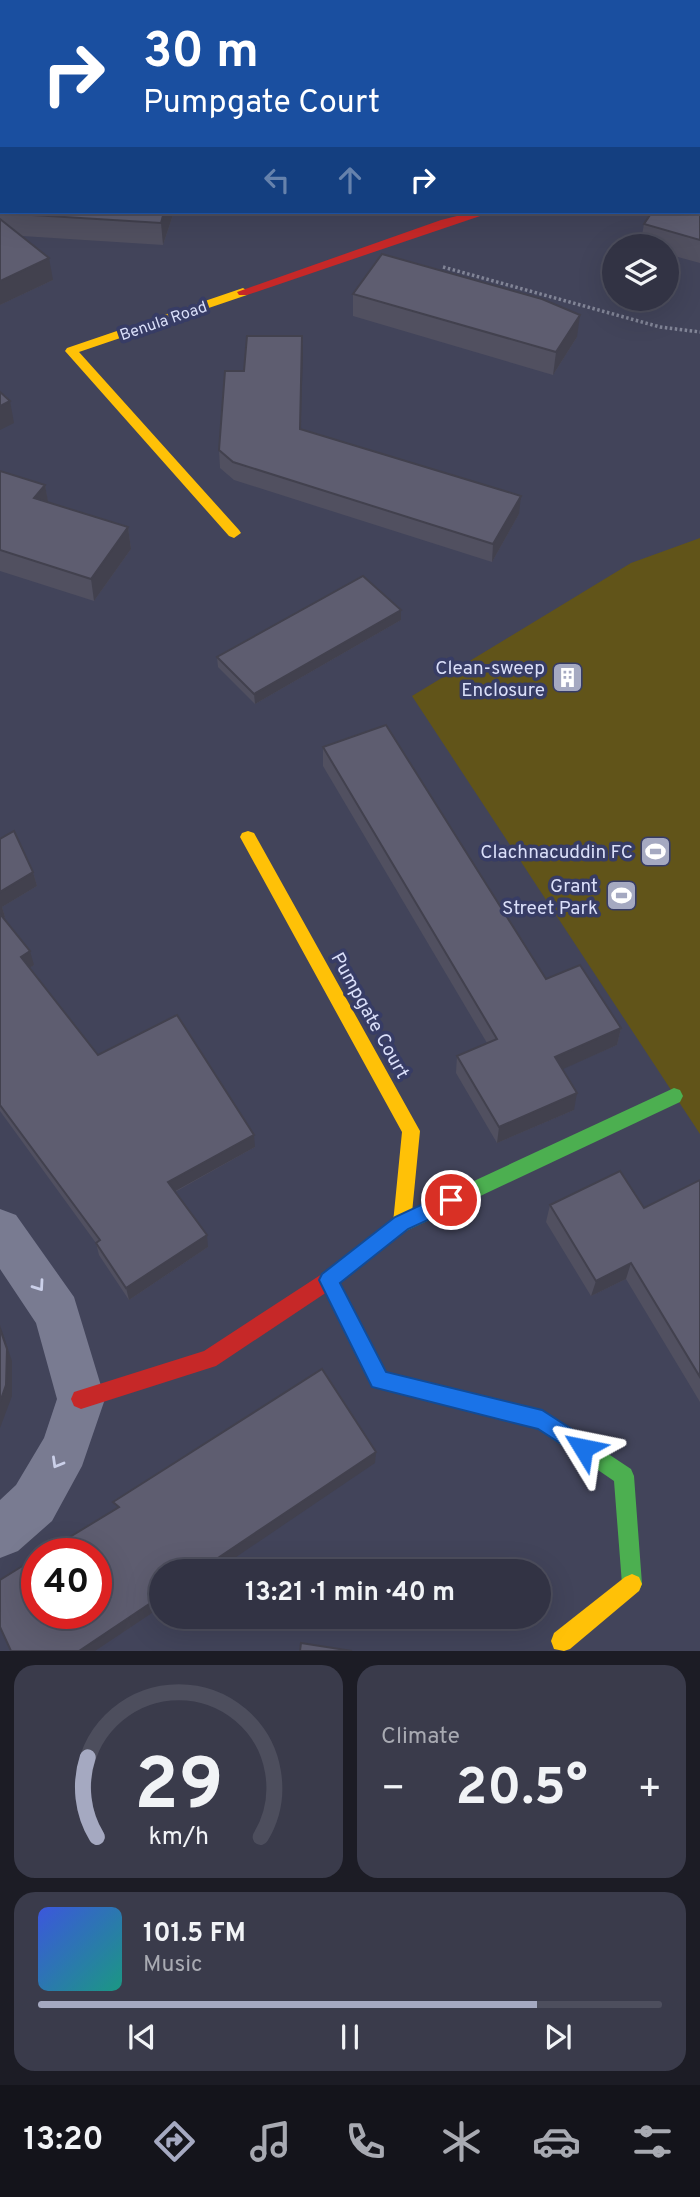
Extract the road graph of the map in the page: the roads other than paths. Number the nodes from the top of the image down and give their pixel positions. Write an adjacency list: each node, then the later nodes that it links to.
1 (478, 214): 2 (street, Benula Road)
2 (234, 533)
3 (248, 838): 5 (street, Pumpgate Court)
4 (674, 1096): 5 (street)
5 (402, 1223): 7 (street)
6 (0, 1230): 8 (street, one-way to 8)
7 (329, 1280): 8 (street); 10 (street)
8 (82, 1399): 9 (street, one-way to 9)
9 (0, 1532)
10 (562, 1641)

